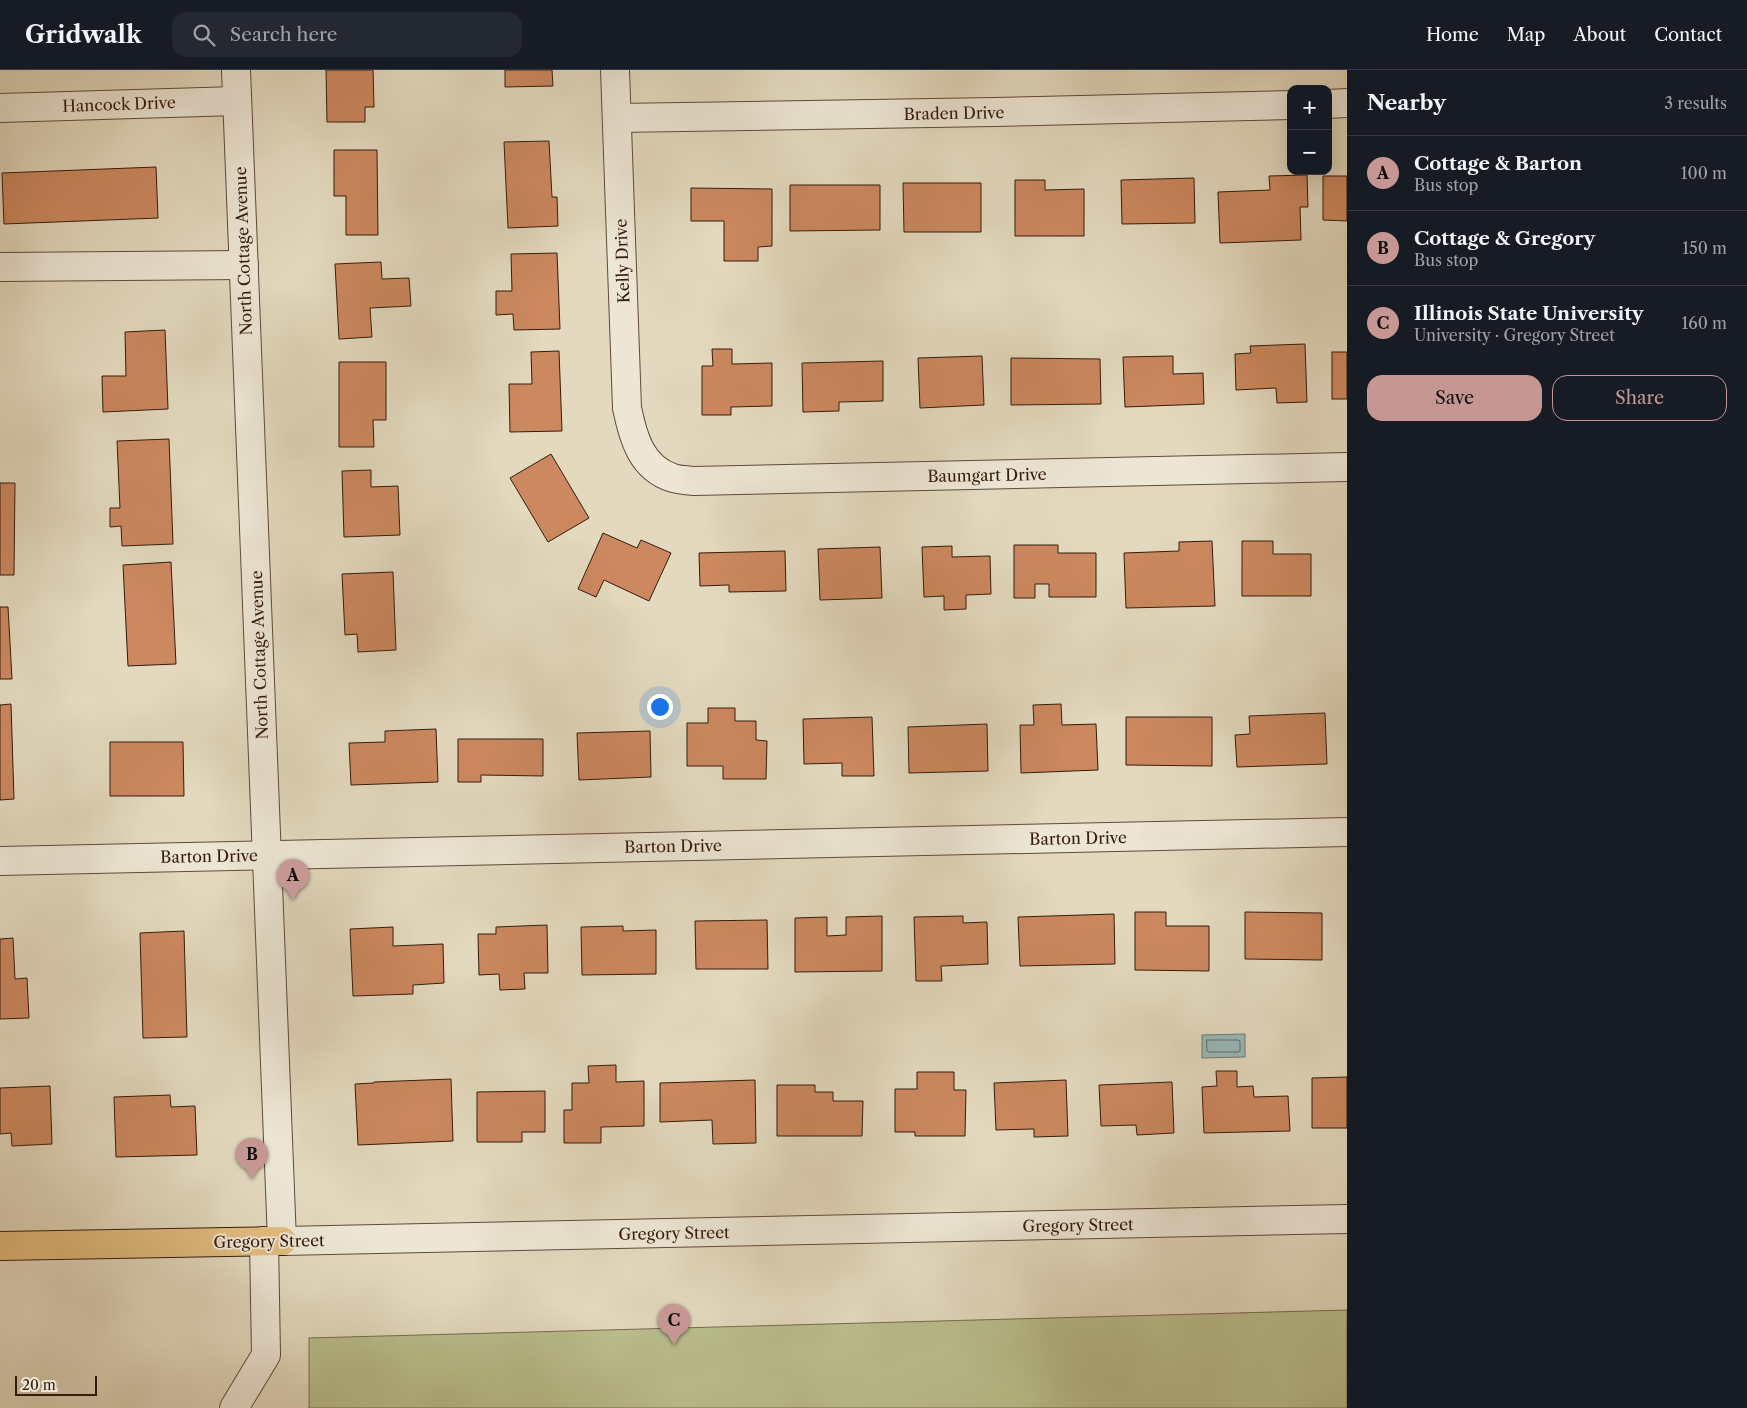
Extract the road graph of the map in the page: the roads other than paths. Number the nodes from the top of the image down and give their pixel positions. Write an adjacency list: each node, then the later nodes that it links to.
1 (236, 70): 3 (street, North Cottage Avenue)
2 (615, 70): 8 (street, Kelly Drive)
3 (237, 101): 7 (street, Hancock Drive); 9 (street, North Cottage Avenue)
4 (1347, 103): 5 (street)
5 (1332, 104)
6 (1287, 105): 8 (street, Braden Drive)
7 (0, 108)
8 (617, 118): 11 (street, Kelly Drive)
9 (244, 265): 10 (street); 14 (street, North Cottage Avenue)
10 (0, 267)
11 (639, 450): 12 (street, Baumgart Drive)
12 (1347, 467)
13 (1347, 832): 14 (street, Barton Drive)
14 (267, 854): 15 (street, Barton Drive); 17 (street, North Cottage Avenue)
15 (0, 861)
16 (1347, 1219): 17 (street, Gregory Street)
17 (273, 1241): 18 (main road, Gregory Street); 19 (street, North Cottage Avenue)
18 (0, 1246)
19 (234, 1408)

